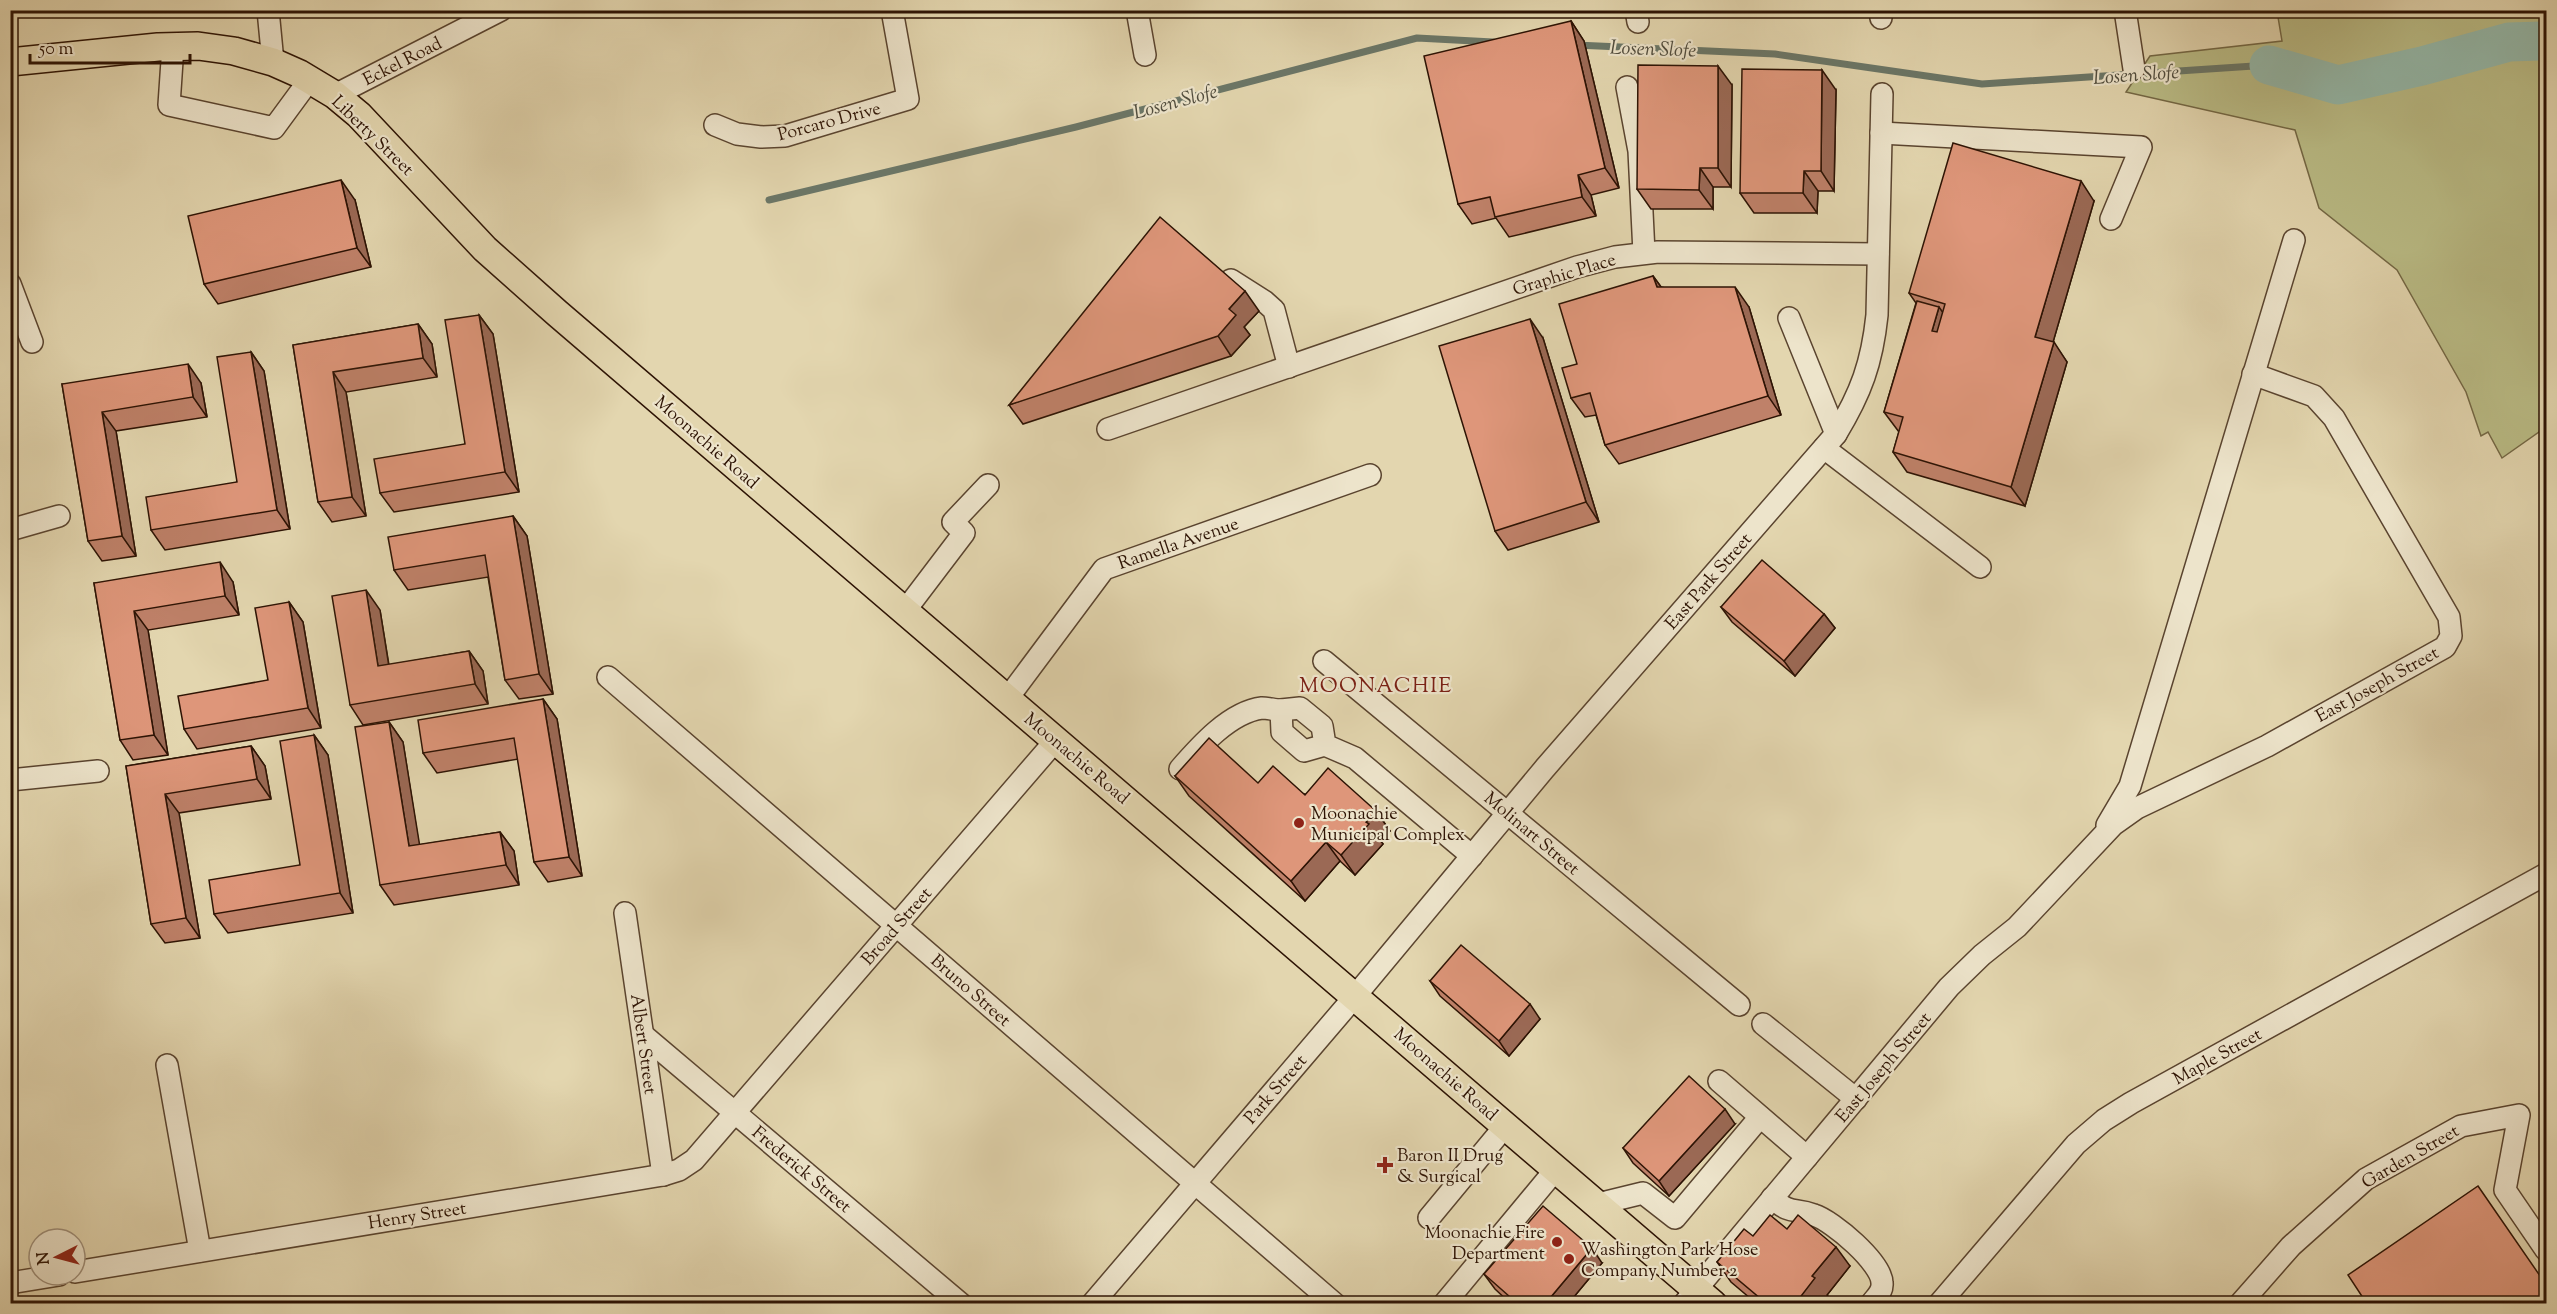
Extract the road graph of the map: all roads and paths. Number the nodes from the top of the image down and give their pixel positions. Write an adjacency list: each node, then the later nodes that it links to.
1 (268, 10): 9 (street)
2 (501, 10): 14 (street, Eckel Road)
3 (892, 10): 15 (street, Porcaro Drive)
4 (1137, 10): 7 (street)
5 (2125, 10): 10 (street)
6 (173, 46): 8 (main road, Liberty Street); 9 (main road, Liberty Street); 11 (street)
7 (1145, 55)
8 (10, 62)
9 (273, 62): 11 (main road, Liberty Street)
10 (2134, 69)
11 (310, 80): 14 (main road, Liberty Street)
12 (1626, 87): 20 (street)
13 (1882, 94): 16 (street, East Park Street)
14 (335, 95): 17 (main road, Liberty Street)
15 (715, 125)
16 (1881, 133): 18 (street); 21 (street, East Park Street)
17 (445, 207): 35 (main road, Moonachie Road)
18 (2111, 219)
19 (2294, 240): 27 (street, East Joseph Street)
20 (1644, 254): 21 (street, Graphic Place); 26 (street, Graphic Place)
21 (1878, 254): 29 (street, East Park Street)
22 (1231, 280): 26 (street)
23 (10, 284): 25 (street)
24 (1789, 318): 29 (street)
25 (32, 342)
26 (1289, 368): 28 (street, Graphic Place)
27 (2253, 374): 46 (street, East Joseph Street); 46 (street, East Joseph Street)
28 (1108, 429)
29 (1830, 441): 34 (street); 45 (street, East Park Street)
30 (1370, 475): 38 (street, Ramella Avenue)
31 (988, 485): 35 (street)
32 (58, 516): 33 (street)
33 (10, 530)
34 (1980, 567)
35 (904, 612): 38 (main road, Moonachie Road)
36 (1324, 661): 45 (street, Molinart Street)
37 (608, 677): 50 (street, Bruno Street)
38 (1007, 699): 40 (main road, Moonachie Road)
39 (1281, 710): 41 (street); 41 (street); 42 (street)
40 (1056, 740): 50 (street, Broad Street); 51 (main road, Moonachie Road)
41 (1325, 745): 47 (street)
42 (1180, 769)
43 (98, 771): 44 (street)
44 (10, 780)
45 (1508, 813): 47 (street, East Park Street); 52 (street, Molinart Street)
46 (2095, 843): 57 (street, East Joseph Street)
47 (1472, 856): 51 (street, East Park Street)
48 (2547, 874): 79 (street, Maple Street)
49 (626, 913): 54 (street, Albert Street)
50 (896, 926): 58 (street, Broad Street); 64 (street, Bruno Street)
51 (1356, 995): 60 (main road, Moonachie Road); 64 (street, Park Street)
52 (1739, 1005)
53 (1763, 1024): 57 (street)
54 (643, 1035): 58 (street, Frederick Street); 63 (street, Albert Street)
55 (167, 1065): 69 (street)
56 (1719, 1081): 59 (street)
57 (1856, 1099): 61 (street, East Joseph Street)
58 (735, 1113): 63 (street, Henry Street); 74 (street, Frederick Street)
59 (1760, 1117): 61 (street); 66 (street)
60 (1506, 1125): 62 (main road, Moonachie Road); 67 (street)
61 (1807, 1157): 65 (street, East Joseph Street)
62 (1557, 1168): 66 (main road, Moonachie Road); 77 (street)
63 (663, 1175): 69 (street, Henry Street)
64 (1195, 1183): 75 (street, Park Street); 76 (street, Bruno Street)
65 (1772, 1198): 73 (street, East Joseph Street); 78 (street)
66 (1598, 1204): 73 (main road, Moonachie Road)
67 (1429, 1218)
68 (2547, 1250): 80 (street, Garden Street)
69 (200, 1251): 70 (street, Henry Street)
70 (87, 1270)
71 (27, 1280): 72 (street)
72 (10, 1283)
73 (1697, 1298)
74 (961, 1304)
75 (1092, 1304)
76 (1335, 1304)
77 (1444, 1304)
78 (1871, 1304)
79 (1939, 1304)
80 (2240, 1304)

